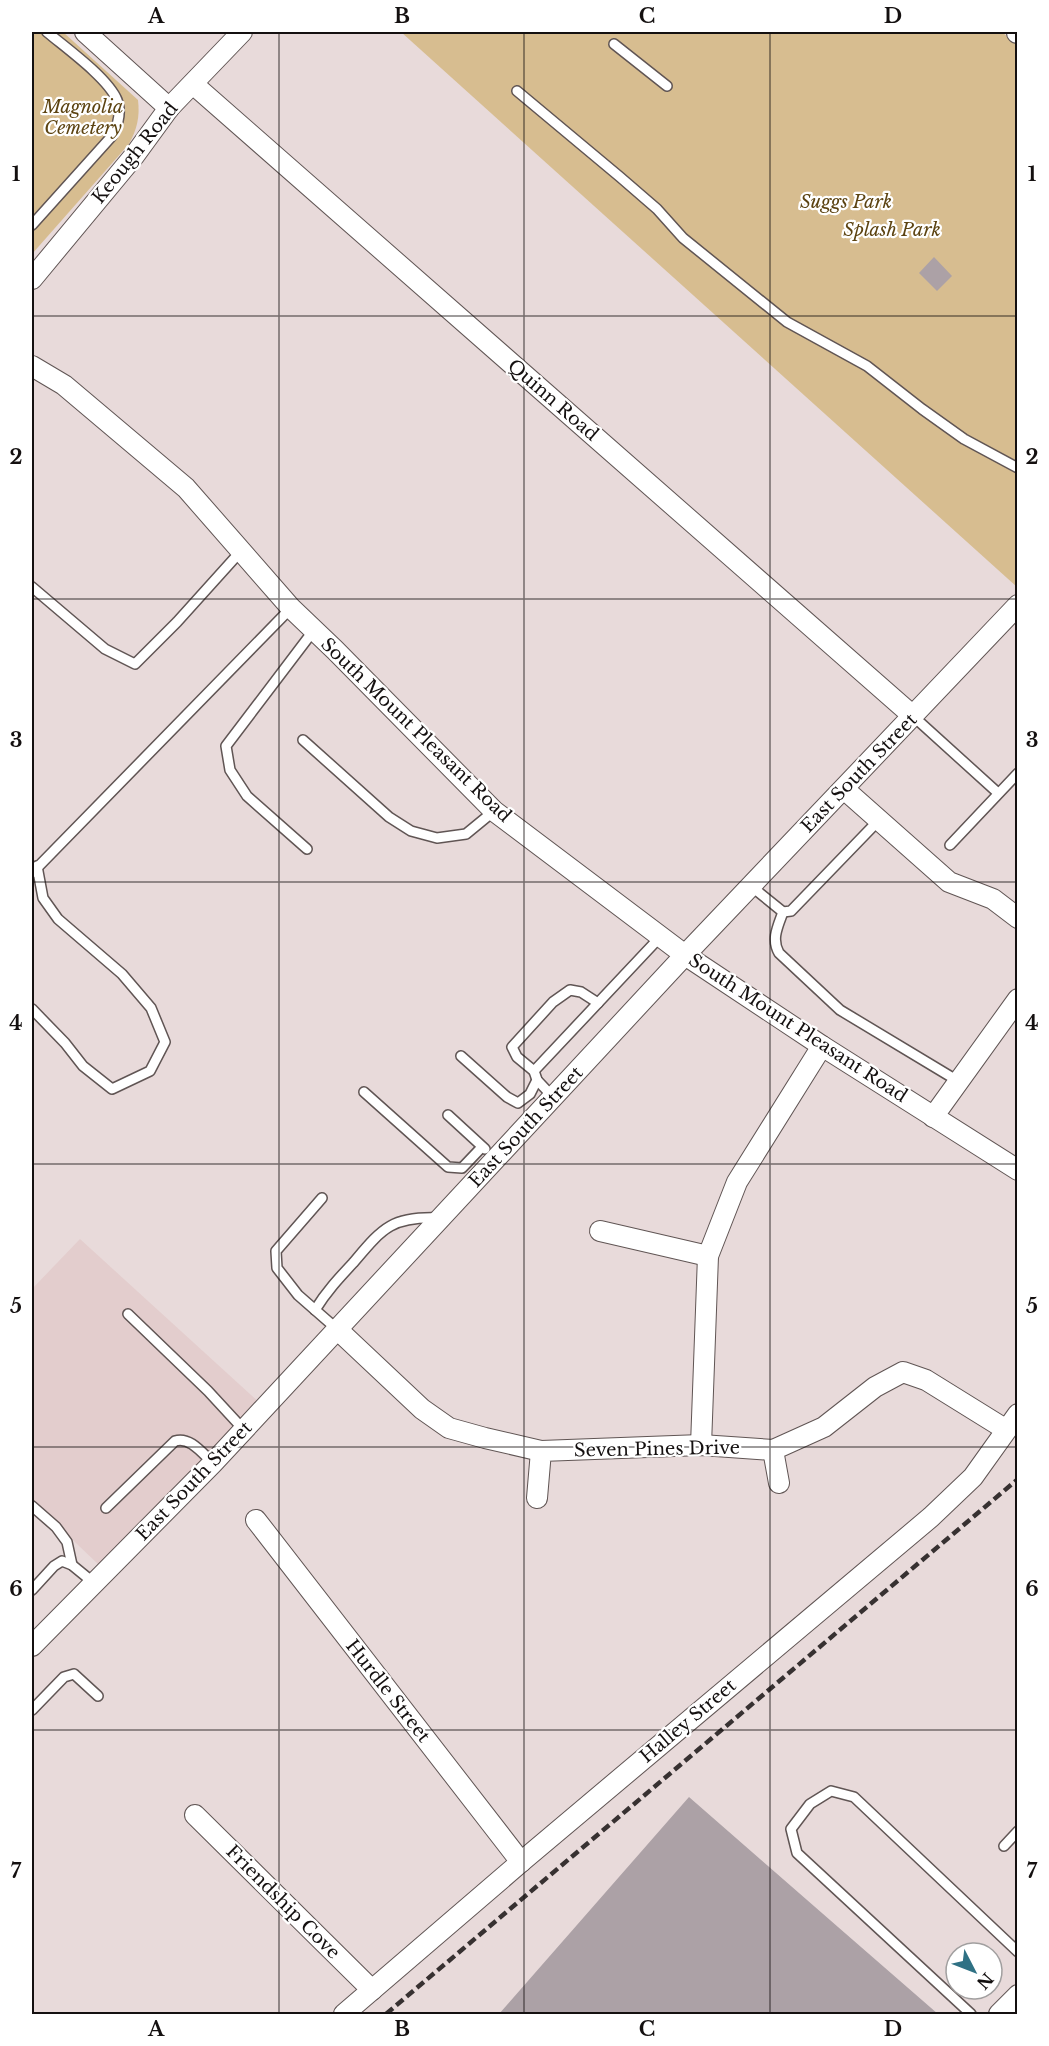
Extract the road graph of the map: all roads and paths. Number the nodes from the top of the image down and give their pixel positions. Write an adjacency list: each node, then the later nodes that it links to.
1 (47, 32): 9 (lane)
2 (85, 32): 8 (street)
3 (242, 32): 5 (street, Keough Road)
4 (614, 44): 6 (lane)
5 (193, 84): 8 (street, Keough Road); 18 (street, Quinn Road)
6 (667, 86)
7 (518, 90): 12 (lane)
8 (169, 108): 10 (street, Keough Road)
9 (32, 225)
10 (32, 277)
11 (32, 366): 13 (street, South Mount Pleasant Road)
12 (1017, 468)
13 (241, 552): 14 (lane); 16 (street, South Mount Pleasant Road)
14 (32, 587)
15 (1017, 605): 18 (street, East South Street)
16 (291, 608): 17 (street, South Mount Pleasant Road); 27 (lane)
17 (314, 630): 23 (street, South Mount Pleasant Road); 26 (lane)
18 (913, 716): 21 (street, East South Street); 22 (lane)
19 (303, 740): 23 (lane)
20 (1017, 773): 22 (lane)
21 (844, 789): 24 (street); 28 (street, East South Street)
22 (998, 793): 25 (lane)
23 (494, 811): 31 (street, South Mount Pleasant Road)
24 (879, 820): 29 (lane); 30 (street)
25 (950, 845)
26 (307, 849)
27 (34, 870): 35 (lane)
28 (751, 886): 29 (lane); 32 (street, East South Street)
29 (783, 912): 39 (lane)
30 (1017, 918)
31 (660, 936): 32 (street, South Mount Pleasant Road); 34 (lane)
32 (685, 955): 36 (street, South Mount Pleasant Road); 41 (street, East South Street)
33 (1017, 999): 39 (street)
34 (598, 1003): 38 (lane); 38 (lane)
35 (32, 1009)
36 (822, 1046): 43 (street, South Mount Pleasant Road); 49 (street)
37 (461, 1056): 38 (lane)
38 (535, 1076): 41 (lane)
39 (958, 1081): 43 (street)
40 (364, 1092): 44 (lane)
41 (553, 1097): 44 (street, East South Street)
42 (448, 1114): 44 (lane)
43 (933, 1117): 45 (street, South Mount Pleasant Road)
44 (489, 1153): 47 (street, East South Street)
45 (1017, 1170)
46 (322, 1198): 50 (lane)
47 (441, 1218): 50 (lane); 52 (street, East South Street)
48 (600, 1231): 49 (street)
49 (708, 1256): 55 (street)
50 (315, 1310): 52 (lane)
51 (128, 1314): 54 (lane)
52 (338, 1330): 54 (street, East South Street); 57 (street, Seven Pines Drive)
53 (1011, 1422): 56 (street, Seven Pines Drive); 73 (street, Halley Street)
54 (244, 1430): 58 (street, East South Street)
55 (701, 1445): 56 (street, Seven Pines Drive); 57 (street, Seven Pines Drive)
56 (773, 1449): 59 (street)
57 (541, 1450): 60 (street)
58 (213, 1463): 62 (lane); 65 (street, East South Street)
59 (779, 1483)
60 (537, 1498)
61 (32, 1506): 64 (lane)
62 (106, 1508)
63 (256, 1520): 73 (street, Hurdle Street)
64 (72, 1565): 65 (lane); 66 (lane)
65 (94, 1583): 67 (street, East South Street)
66 (32, 1590)
67 (32, 1646)
68 (98, 1696): 69 (lane)
69 (32, 1710)
70 (195, 1815): 75 (street, Friendship Cove)
71 (1017, 1831): 72 (lane)
72 (1004, 1846)
73 (521, 1862): 75 (street, Halley Street)
74 (1017, 1952): 78 (lane)
75 (372, 1990): 77 (street, Halley Street)
76 (1017, 1995): 79 (street)
77 (344, 2014)
78 (971, 2014)
79 (999, 2014)

